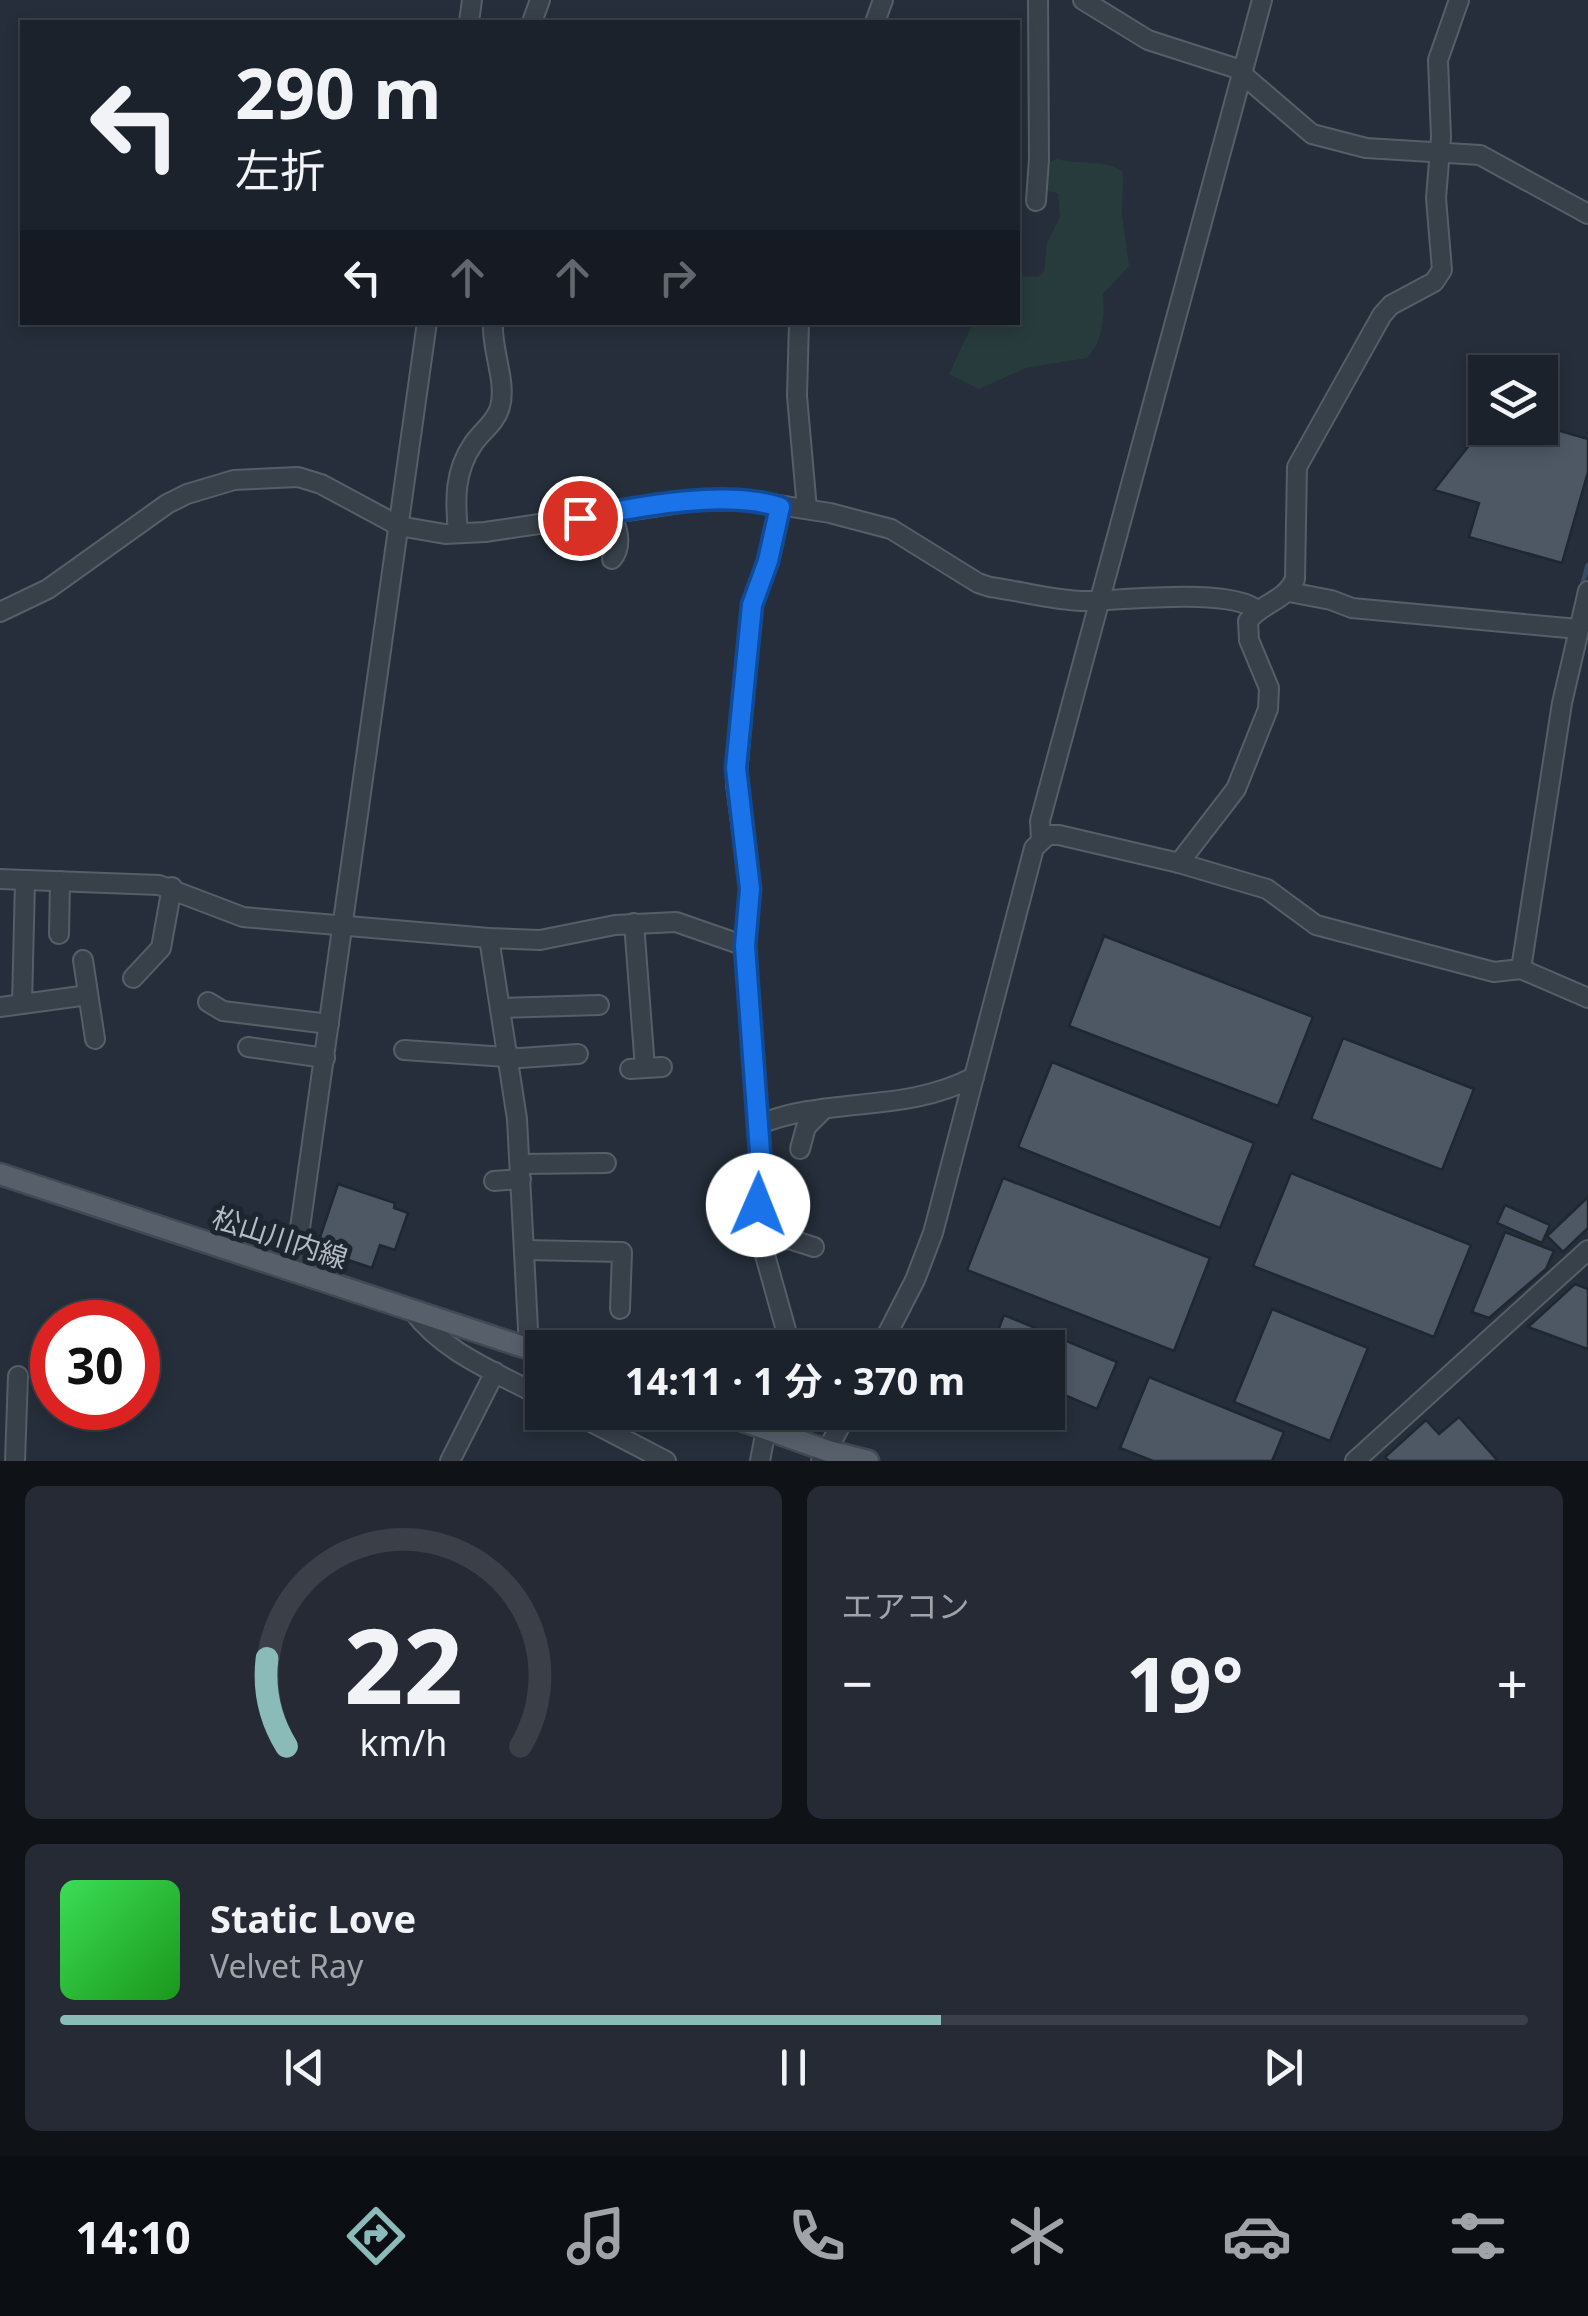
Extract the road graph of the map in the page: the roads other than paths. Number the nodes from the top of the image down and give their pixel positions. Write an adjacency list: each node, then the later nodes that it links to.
1 (1038, 0): 7 (street)
2 (1083, 0): 5 (street)
3 (1262, 0): 5 (street)
4 (1458, 0): 6 (street)
5 (1242, 74): 6 (street); 20 (street)
6 (1440, 150): 8 (street); 19 (street)
7 (1036, 201)
8 (1588, 214)
9 (428, 325): 15 (street)
10 (493, 325): 16 (street)
11 (798, 325): 13 (street)
12 (780, 507): 13 (street); 14 (street); 34 (street)
13 (808, 509): 20 (street)
14 (609, 513): 16 (street); 17 (street)
15 (399, 526): 16 (street); 22 (street); 31 (street)
16 (458, 533)
17 (612, 560)
18 (1588, 591): 23 (street)
19 (1289, 592): 21 (street); 23 (street)
20 (1101, 600): 21 (street); 24 (street)
21 (1258, 610): 25 (street)
22 (0, 612)
23 (1580, 643): 36 (street)
24 (1041, 839): 25 (street); 53 (street)
25 (1178, 862): 36 (street)
26 (0, 879): 27 (street)
27 (25, 881): 28 (street); 41 (street)
28 (60, 882): 29 (street); 32 (street)
29 (172, 888): 31 (street); 37 (street)
30 (634, 923): 33 (street); 34 (street); 52 (street)
31 (343, 925): 33 (street); 45 (street)
32 (59, 934)
33 (490, 938): 44 (street)
34 (745, 946): 55 (street)
35 (83, 960): 38 (street)
36 (1520, 969): 39 (street)
37 (133, 978)
38 (88, 995): 41 (street); 46 (street)
39 (1588, 998)
40 (208, 1002): 45 (street)
41 (22, 1004): 43 (street)
42 (599, 1005): 44 (street)
43 (0, 1007)
44 (500, 1008): 50 (street)
45 (329, 1024): 51 (street)
46 (95, 1040)
47 (248, 1047): 51 (street)
48 (404, 1049): 50 (street)
49 (578, 1054): 50 (street)
50 (508, 1057): 58 (street)
51 (325, 1058): 65 (street)
52 (646, 1068)
53 (974, 1077): 54 (street); 70 (street)
54 (822, 1110): 55 (street); 56 (street)
55 (760, 1126): 61 (street)
56 (800, 1149)
57 (606, 1163): 58 (street)
58 (521, 1172): 60 (street); 63 (street)
59 (0, 1174): 65 (main road, 松山川内線)
60 (494, 1180)
61 (760, 1241): 62 (street); 69 (street)
62 (814, 1246)
63 (526, 1250): 66 (street); 68 (street)
64 (1588, 1250): 86 (street)
65 (294, 1271): 67 (main road, 松山川内線)
66 (620, 1309)
67 (413, 1312): 71 (main road, 松山川内線); 72 (street)
68 (534, 1330)
69 (785, 1330)
70 (889, 1330)
71 (525, 1347)
72 (495, 1372): 74 (street); 82 (street)
73 (18, 1376): 75 (street)
74 (525, 1388)
75 (8, 1423): 81 (street)
76 (607, 1430): 83 (street)
77 (765, 1430): 84 (street)
78 (778, 1430): 80 (main road)
79 (838, 1430): 80 (street)
80 (824, 1456): 85 (main road)
81 (14, 1461)
82 (450, 1461)
83 (666, 1461)
84 (760, 1461)
85 (868, 1461)
86 (1355, 1461)

